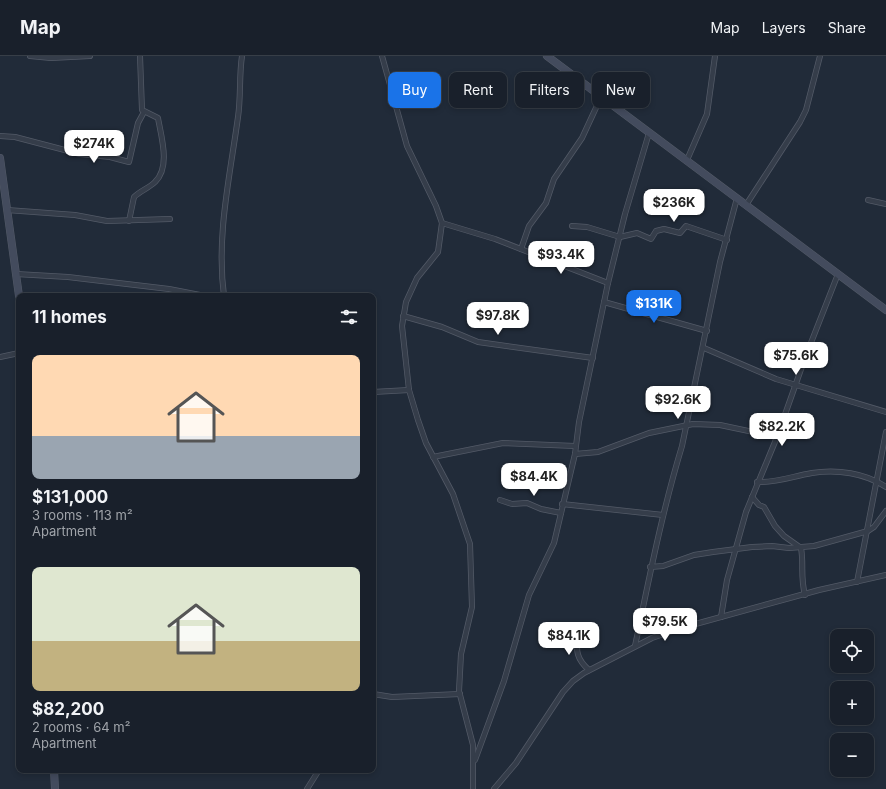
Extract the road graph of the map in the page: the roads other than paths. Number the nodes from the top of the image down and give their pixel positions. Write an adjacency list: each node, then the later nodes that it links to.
1 (30, 56): 2 (street)
2 (90, 56)
3 (140, 56): 12 (street)
4 (242, 56): 35 (street)
5 (382, 56): 25 (street)
6 (547, 56): 9 (main road)
7 (715, 56): 16 (street)
8 (820, 56): 21 (street)
9 (592, 91)
10 (595, 108): 29 (street)
11 (615, 108): 13 (main road)
12 (144, 112): 14 (street); 24 (street)
13 (649, 133): 16 (main road); 27 (street)
14 (0, 136)
15 (0, 158): 17 (main road)
16 (687, 160): 18 (main road)
17 (1, 168): 22 (main road)
18 (737, 198): 21 (main road); 28 (street)
19 (868, 200): 20 (street)
20 (886, 204)
21 (746, 205): 31 (main road)
22 (7, 210): 24 (street); 30 (main road)
23 (170, 220): 24 (street)
24 (129, 221)
25 (442, 223): 29 (street); 38 (street)
26 (572, 226): 27 (street)
27 (620, 237): 28 (street); 32 (street)
28 (727, 240): 39 (street)
29 (521, 249): 32 (street)
30 (16, 274): 33 (main road); 34 (street)
31 (838, 274): 37 (main road); 44 (street)
32 (608, 283): 36 (street)
33 (19, 293)
34 (192, 293)
35 (224, 293)
36 (604, 302): 39 (street); 43 (street)
37 (886, 310)
38 (403, 316): 43 (street); 45 (street)
39 (707, 332): 40 (street)
40 (704, 348): 44 (street); 48 (street)
41 (16, 354): 42 (street)
42 (0, 357)
43 (593, 358): 51 (street)
44 (796, 385): 47 (street); 50 (street)
45 (409, 390): 46 (street); 53 (street)
46 (376, 392)
47 (886, 412)
48 (686, 425): 50 (street); 52 (street); 62 (street)
49 (886, 432): 54 (street)
50 (777, 437): 55 (street)
51 (575, 446): 52 (street); 53 (street)
52 (575, 454): 59 (street)
53 (434, 457): 74 (street)
54 (877, 481): 55 (street); 56 (street); 63 (street)
55 (758, 482): 57 (street)
56 (886, 487)
57 (752, 497): 64 (street); 65 (street)
58 (500, 500): 61 (street)
59 (562, 504): 61 (street); 62 (street)
60 (886, 511): 63 (street)
61 (561, 513): 76 (street)
62 (663, 515): 66 (street)
63 (868, 531): 64 (street); 68 (street)
64 (801, 548): 65 (street); 69 (street)
65 (736, 550): 66 (street); 70 (street)
66 (650, 567): 72 (street)
67 (886, 575): 68 (street)
68 (857, 582): 69 (street)
69 (805, 594): 70 (street)
70 (721, 617): 72 (street)
71 (577, 630): 73 (street)
72 (635, 646): 73 (street)
73 (589, 670): 82 (street)
74 (460, 694): 75 (street); 76 (street)
75 (376, 695)
76 (474, 761): 81 (street)
77 (54, 773): 79 (main road)
78 (317, 773): 80 (street)
79 (55, 789)
80 (307, 789)
81 (473, 789)
82 (494, 789)

